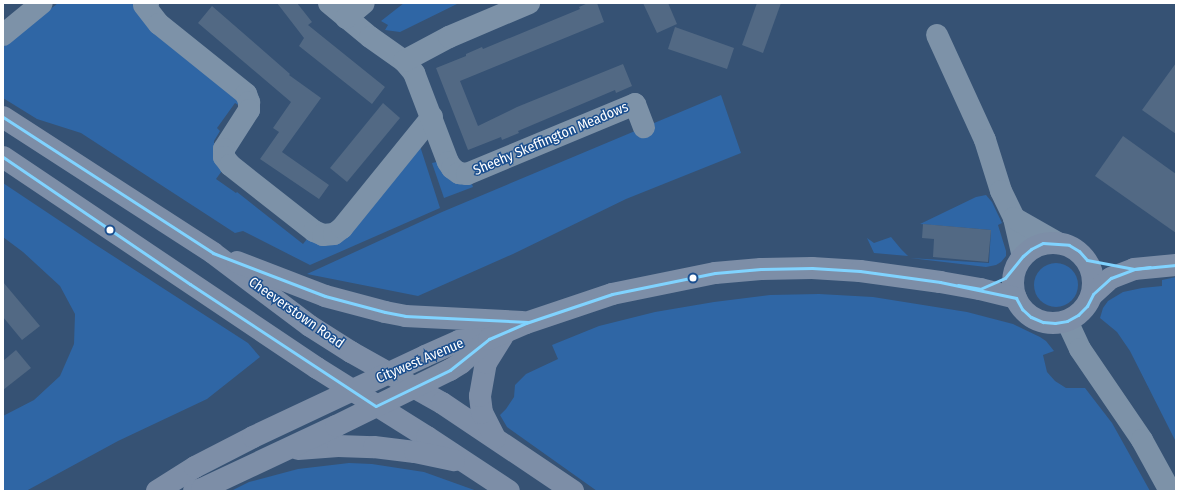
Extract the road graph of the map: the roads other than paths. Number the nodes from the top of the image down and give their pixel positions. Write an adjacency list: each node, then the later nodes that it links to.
1 (42, 3): 7 (street)
2 (329, 3): 6 (street, Sheehy Skeffington Meadows)
3 (364, 3): 6 (street)
4 (529, 3): 9 (street)
5 (145, 4): 11 (street)
6 (346, 18): 9 (street, Sheehy Skeffington Meadows)
7 (3, 35)
8 (937, 35): 14 (street)
9 (404, 61): 11 (street, Sheehy Skeffington Meadows)
10 (3, 117): 16 (main road, Cheeverstown Road)
11 (432, 117): 12 (street, Sheehy Skeffington Meadows)
12 (644, 127)
13 (3, 157): 28 (main road)
14 (1014, 218): 15 (street); 17 (street)
15 (1058, 242): 17 (main road); 18 (main road)
16 (213, 253): 25 (main road); 26 (main road, Cheeverstown Road)
17 (1020, 260): 21 (main road); 23 (main road)
18 (1087, 260): 20 (main road); 22 (main road)
19 (1176, 265): 20 (main road)
20 (1134, 269): 22 (main road)
21 (980, 289): 23 (main road, Citywest Avenue); 25 (main road, Citywest Avenue)
22 (1093, 294): 24 (main road)
23 (1016, 298): 24 (main road)
24 (1067, 321): 37 (street)
25 (507, 331): 26 (main road, Citywest Avenue); 27 (main road, Citywest Avenue); 30 (main road)
26 (389, 373): 27 (main road, Cheeverstown Road); 28 (main road, Citywest Avenue)
27 (415, 387): 29 (main road, Citywest Avenue); 30 (main road, Cheeverstown Road)
28 (352, 390): 29 (main road); 33 (main road, Citywest Avenue)
29 (376, 406): 31 (main road, Citywest Avenue); 32 (main road)
30 (496, 439): 36 (main road, Cheeverstown Road)
31 (280, 451): 32 (main road); 34 (main road, Citywest Avenue)
32 (469, 464): 35 (main road)
33 (157, 491)
34 (194, 491)
35 (509, 491)
36 (573, 491)
37 (1170, 491)

